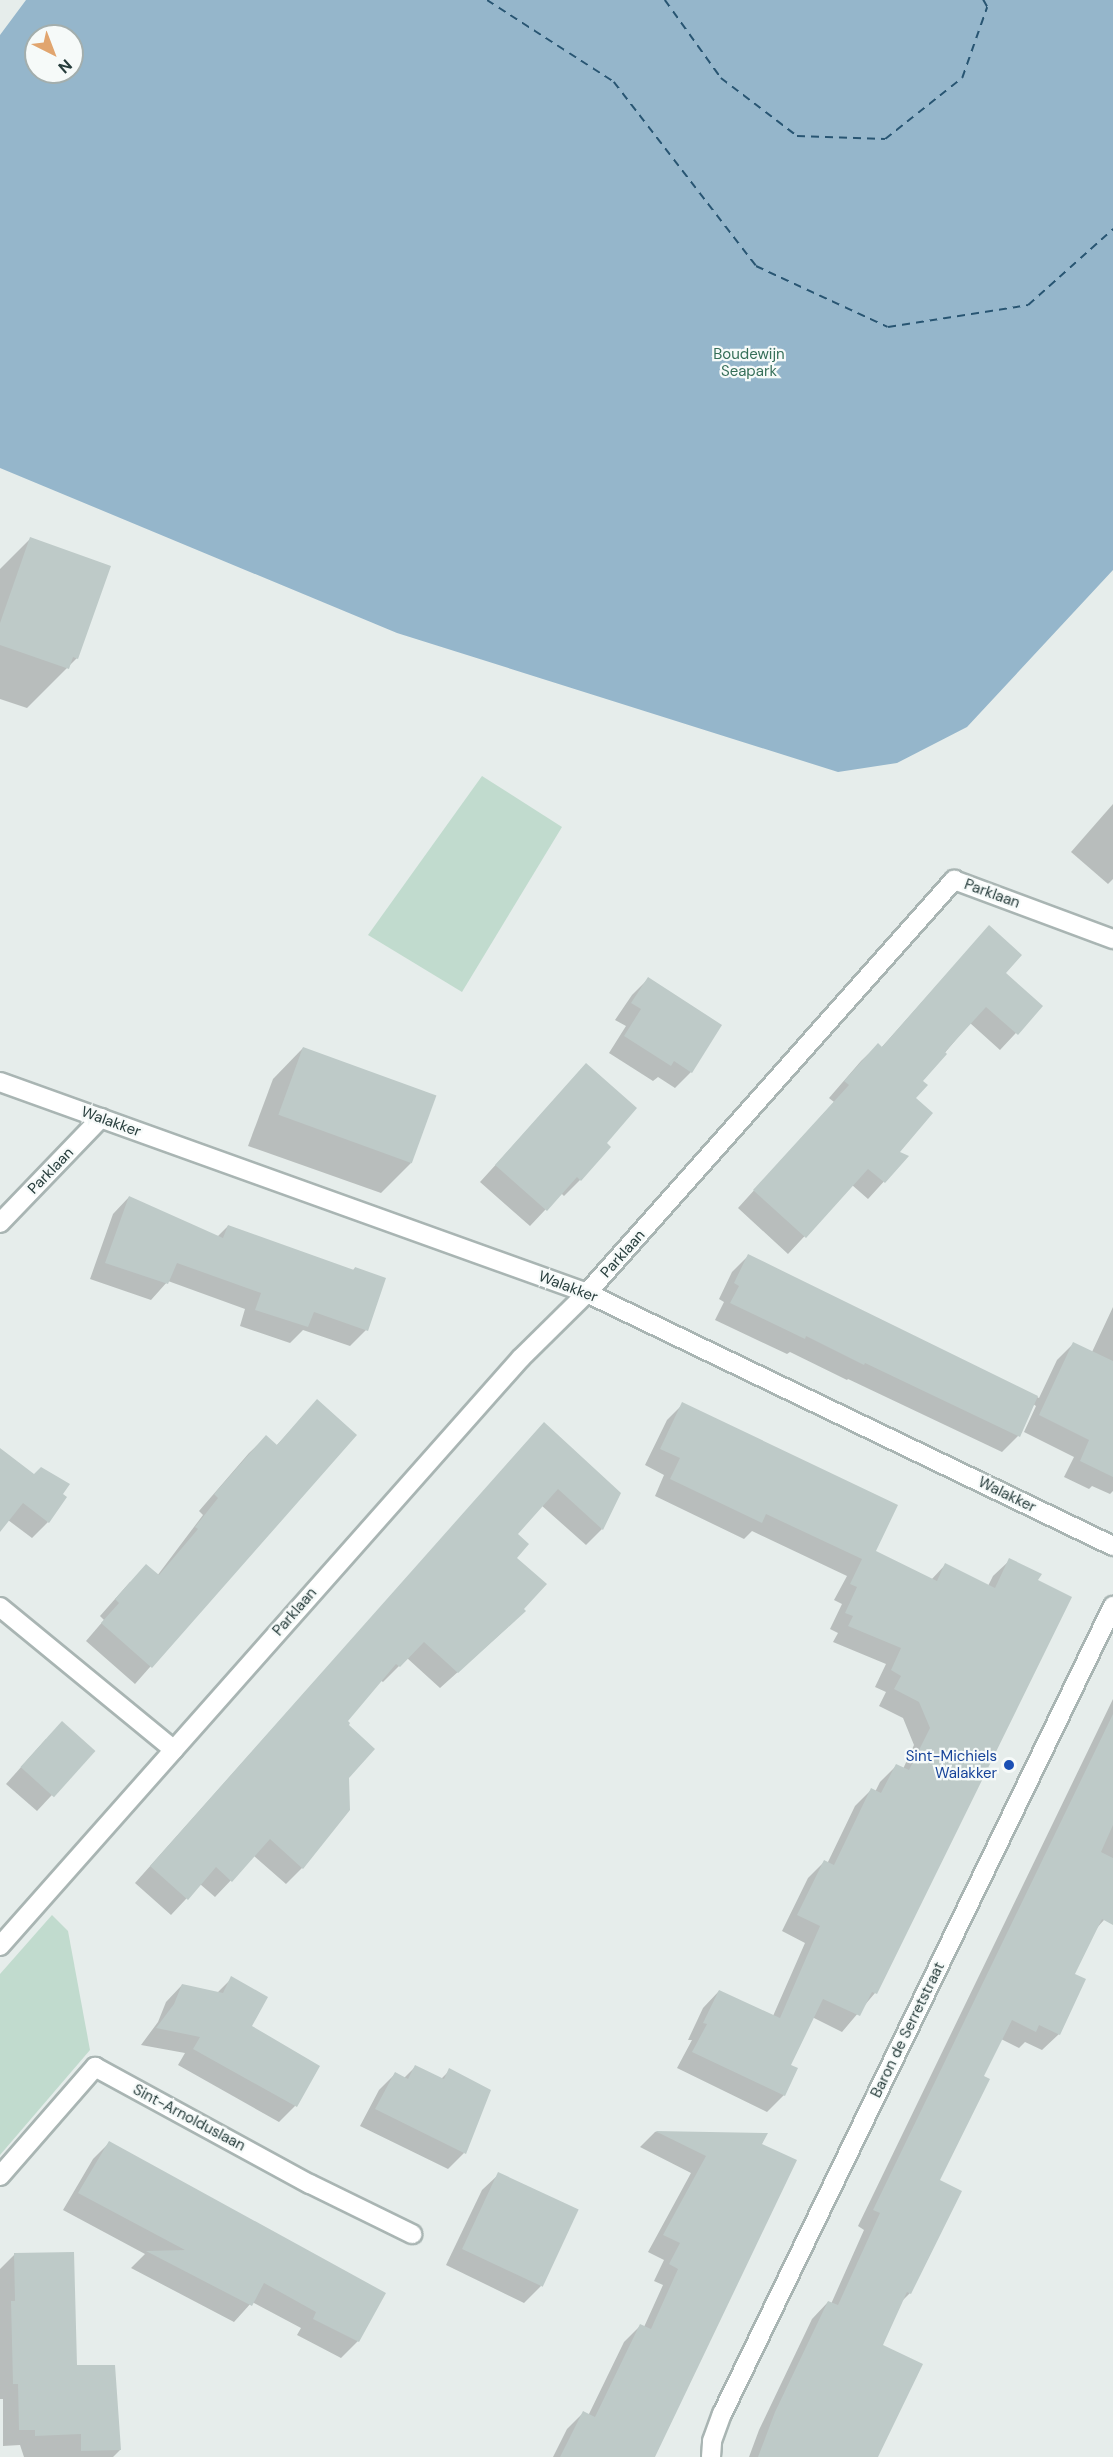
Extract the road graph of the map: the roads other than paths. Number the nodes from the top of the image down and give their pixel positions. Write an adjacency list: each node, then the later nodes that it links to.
1 (1113, 939): 5 (street, Parklaan)
2 (0, 1082): 3 (street, Walakker)
3 (101, 1118): 4 (street, Parklaan); 5 (street, Walakker)
4 (0, 1223)
5 (587, 1293): 6 (street, Walakker); 9 (street, Parklaan)
6 (1113, 1546)
7 (1113, 1606): 13 (street, Baron de Serretstraat)
8 (0, 1607): 9 (street)
9 (174, 1750): 10 (street, Parklaan)
10 (0, 1946)
11 (0, 2176): 12 (street, Sint-Arnolduslaan)
12 (412, 2234)
13 (711, 2457)

